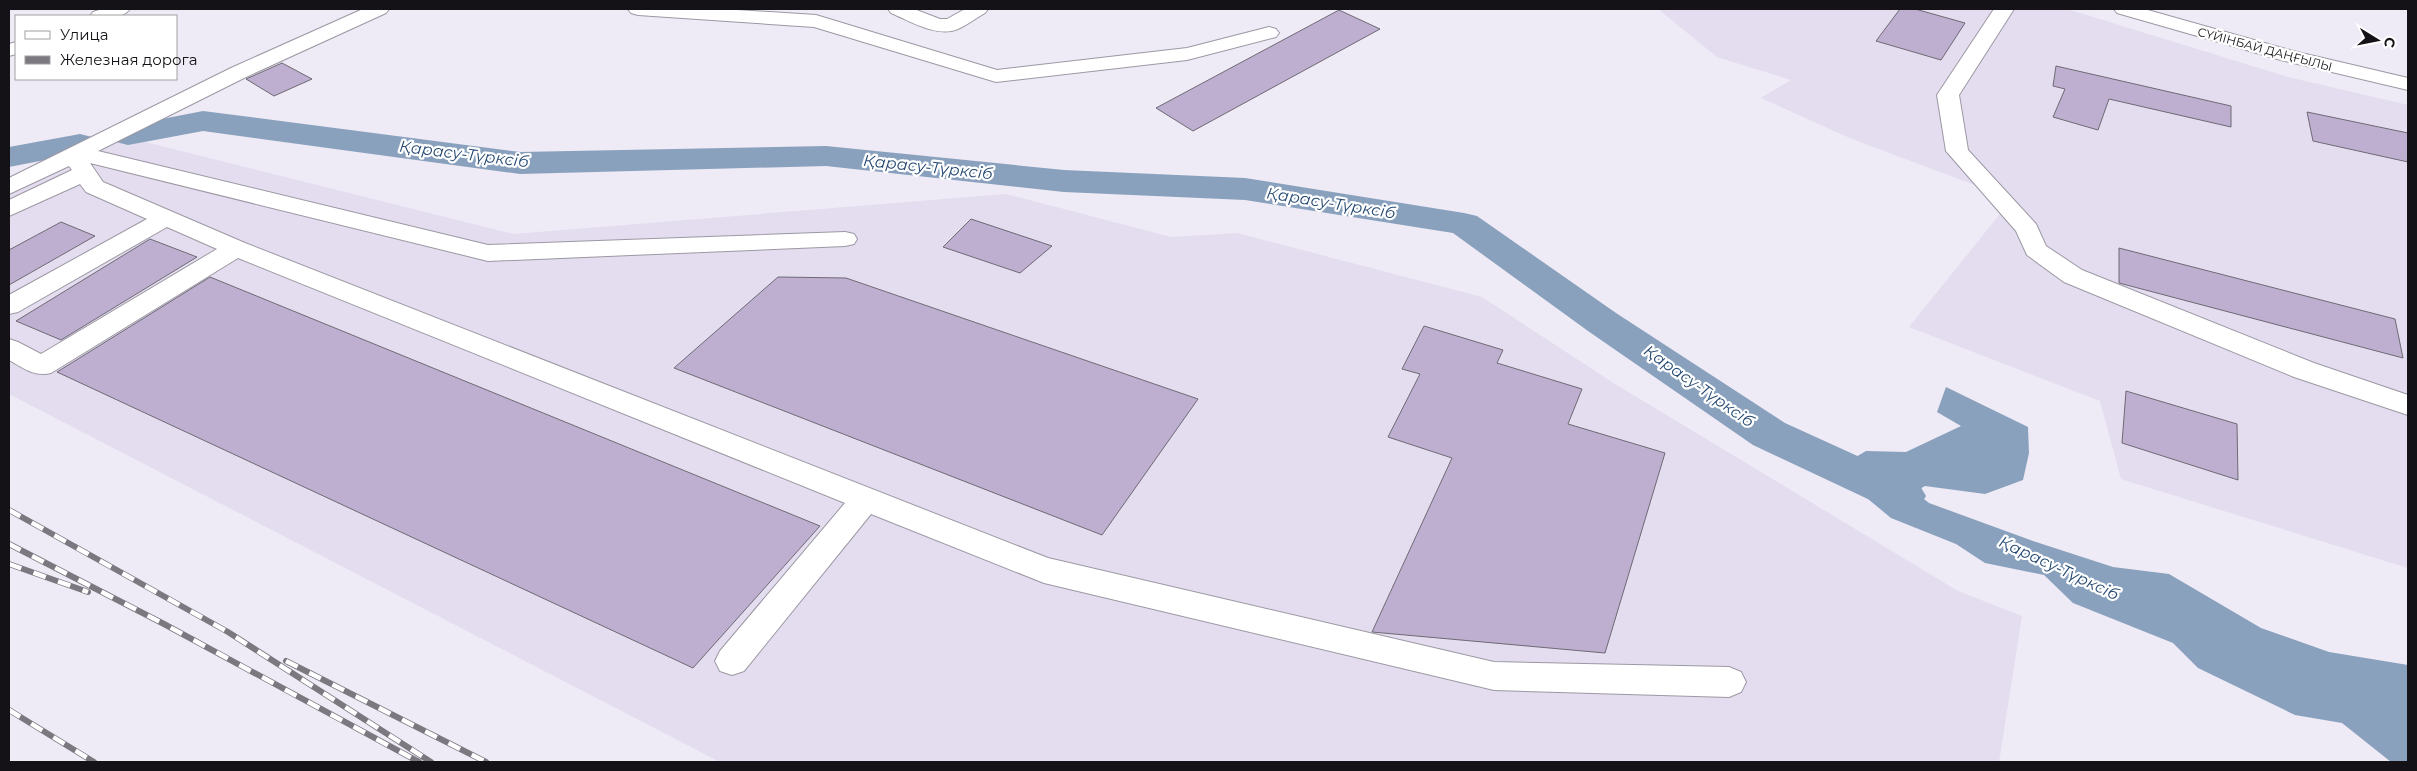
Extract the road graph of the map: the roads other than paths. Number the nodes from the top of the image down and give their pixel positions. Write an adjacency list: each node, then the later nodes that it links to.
1 (120, 9): 8 (main road)
2 (379, 9): 11 (main road)
3 (638, 9): 9 (main road)
4 (898, 9): 5 (main road)
5 (978, 9)
6 (2004, 9): 19 (main road)
7 (2124, 9): 10 (main road, СҮЙІНБАЙ ДАҢҒЫЛЫ)
8 (103, 15)
9 (1270, 33)
10 (2408, 84)
11 (79, 164): 12 (main road); 13 (main road); 14 (main road); 15 (main road)
12 (9, 187)
13 (9, 209)
14 (166, 218): 16 (main road); 17 (main road)
15 (845, 239)
16 (236, 248): 18 (main road); 20 (main road)
17 (9, 306)
18 (9, 348)
19 (2408, 405)
20 (866, 499): 21 (main road); 22 (main road)
21 (732, 661)
22 (1728, 682)

